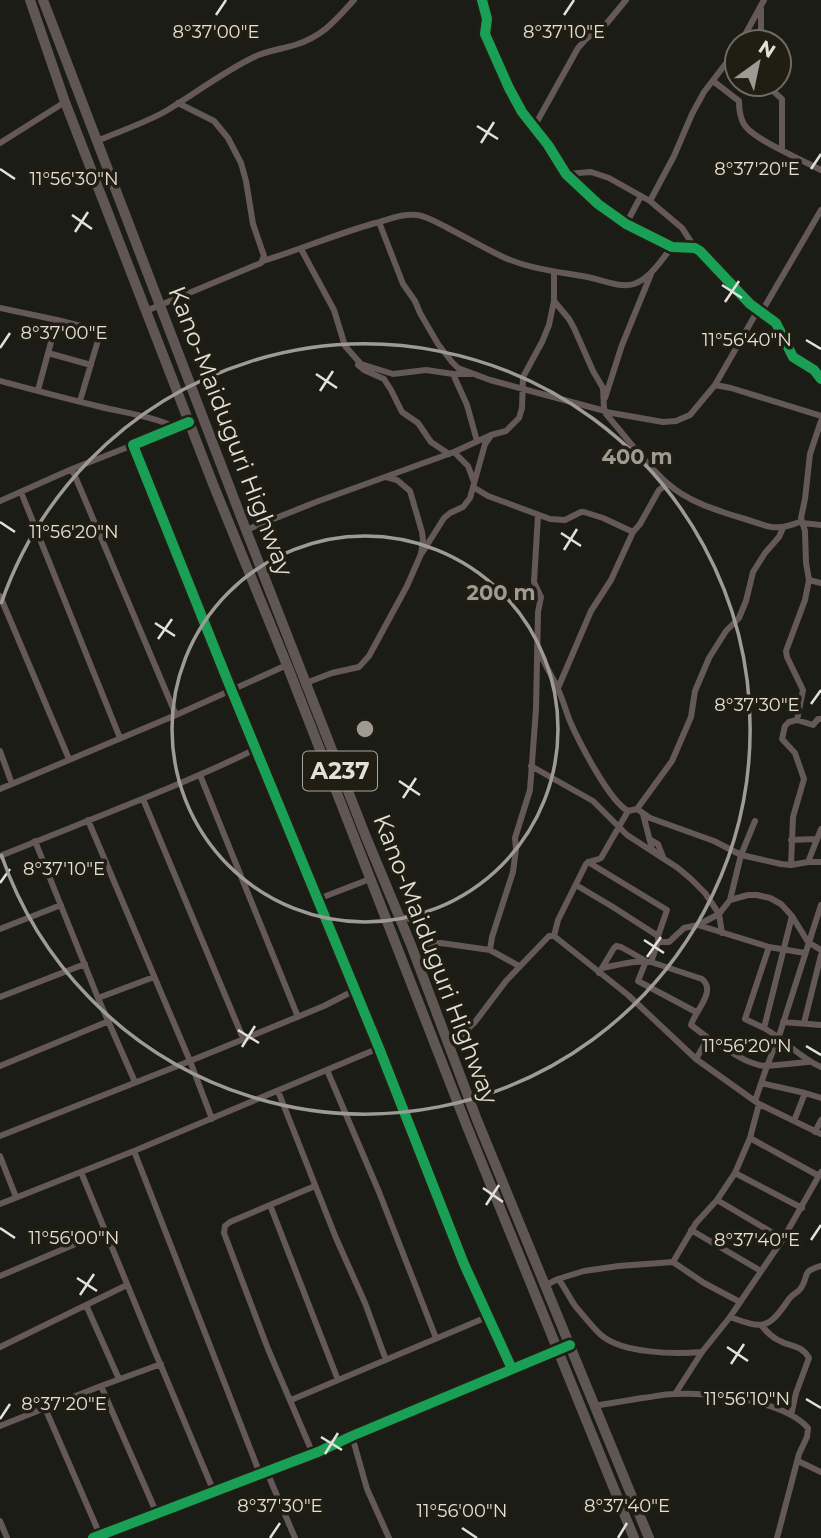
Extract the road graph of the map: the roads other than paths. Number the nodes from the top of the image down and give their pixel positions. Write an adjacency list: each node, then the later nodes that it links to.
1 (30, 0): 13 (highway, Kano-Maiduguri Highway / A237)
2 (43, 0): 16 (highway, Kano-Maiduguri Highway / A237)
3 (354, 0): 14 (street)
4 (482, 0): 15 (street)
5 (626, 0): 15 (street)
6 (764, 0): 7 (street)
7 (761, 8): 8 (street); 9 (street)
8 (749, 28)
9 (761, 28)
10 (723, 68): 11 (street)
11 (713, 81): 18 (street); 22 (street)
12 (779, 98): 18 (street)
13 (65, 102): 17 (street); 35 (highway, Kano-Maiduguri Highway / A237)
14 (178, 103): 16 (street); 29 (street)
15 (534, 127): 20 (street)
16 (97, 141): 33 (highway, Kano-Maiduguri Highway / A237)
17 (0, 143)
18 (782, 150): 19 (street)
19 (821, 170)
20 (566, 174): 21 (street); 25 (street)
21 (641, 196): 22 (street); 25 (street)
22 (650, 201): 27 (street)
23 (821, 210): 36 (street)
24 (379, 222): 28 (street); 30 (street); 42 (street)
25 (626, 224): 26 (street)
26 (672, 247): 27 (street); 31 (street)
27 (695, 248): 36 (street)
28 (301, 249): 29 (street); 39 (street)
29 (263, 261): 33 (street)
30 (554, 272): 31 (street); 32 (street)
31 (651, 272): 49 (street)
32 (554, 301): 46 (street); 49 (street)
33 (161, 305): 35 (street); 68 (highway, Kano-Maiduguri Highway / A237)
34 (0, 308): 37 (street)
35 (146, 311): 52 (highway, Kano-Maiduguri Highway / A237)
36 (760, 312): 43 (street); 45 (street)
37 (57, 320): 38 (street); 40 (street)
38 (48, 353): 40 (street); 47 (street)
39 (356, 360): 41 (street); 57 (street)
40 (91, 365): 48 (street)
41 (453, 374): 42 (street); 55 (street)
42 (473, 374): 46 (street)
43 (821, 379)
44 (0, 381): 47 (street)
45 (715, 385): 50 (street); 51 (street)
46 (523, 389): 50 (street); 54 (street)
47 (38, 390): 48 (street)
48 (80, 401): 53 (street)
49 (604, 401): 50 (street)
50 (605, 411): 60 (street)
51 (821, 418): 65 (street)
52 (189, 422): 53 (street); 75 (highway, Kano-Maiduguri Highway / A237)
53 (175, 427): 56 (street)
54 (491, 435): 55 (street); 61 (street)
55 (477, 441): 57 (street)
56 (133, 445): 58 (street); 78 (street)
57 (452, 453): 59 (street); 61 (street)
58 (72, 469): 62 (street); 79 (street)
59 (386, 477): 68 (street); 70 (street)
60 (668, 484): 67 (street); 69 (street)
61 (474, 485): 64 (street); 70 (street)
62 (21, 492): 63 (street); 82 (street)
63 (0, 501)
64 (538, 515): 69 (street); 74 (street)
65 (802, 522): 66 (street); 67 (street); 71 (street)
66 (821, 525)
67 (783, 528): 92 (street)
68 (246, 530): 76 (highway, Kano-Maiduguri Highway / A237)
69 (633, 532): 77 (street)
70 (421, 554): 76 (street)
71 (809, 580): 72 (street); 81 (street)
72 (821, 583)
73 (0, 596): 85 (street)
74 (538, 649): 77 (street); 86 (street)
75 (287, 665): 78 (street); 107 (highway, Kano-Maiduguri Highway / A237)
76 (306, 683): 115 (highway, Kano-Maiduguri Highway / A237)
77 (558, 688): 91 (street)
78 (231, 689): 79 (street); 83 (street)
79 (176, 715): 82 (street)
80 (821, 719): 81 (street)
81 (797, 720): 98 (street)
82 (120, 738): 85 (street)
83 (257, 749): 87 (street); 109 (street)
84 (0, 751): 88 (street)
85 (69, 759): 88 (street)
86 (531, 766): 95 (street); 124 (street)
87 (200, 775): 90 (street); 140 (street)
88 (12, 784): 89 (street)
89 (0, 789)
90 (144, 799): 93 (street); 147 (street)
91 (628, 811): 92 (street); 95 (street)
92 (640, 812): 100 (street); 102 (street)
93 (88, 820): 99 (street); 132 (street)
94 (755, 821): 100 (street)
95 (619, 826): 102 (street); 103 (street)
96 (821, 829): 97 (street)
97 (816, 839): 98 (street); 104 (street)
98 (791, 840): 106 (street)
99 (35, 841): 101 (street); 111 (street)
100 (741, 855): 106 (street); 110 (street)
101 (0, 856)
102 (664, 859): 113 (street)
103 (588, 862): 108 (street); 121 (street)
104 (808, 862): 105 (street); 106 (street)
105 (821, 862)
106 (791, 864)
107 (370, 879): 109 (street); 199 (highway, Kano-Maiduguri Highway / A237)
108 (576, 885): 120 (street); 121 (street)
109 (318, 899): 134 (street)
110 (730, 900): 113 (street); 114 (street)
111 (61, 905): 118 (street); 129 (street)
112 (821, 905): 116 (street)
113 (719, 914): 117 (street); 119 (street)
114 (792, 916): 122 (street); 125 (street)
115 (399, 917): 124 (street); 149 (highway, Kano-Maiduguri Highway / A237)
116 (818, 919): 122 (street)
117 (698, 925): 119 (street); 121 (street)
118 (0, 929)
119 (722, 933): 123 (street)
120 (554, 936): 130 (street); 131 (street)
121 (658, 939): 128 (street)
122 (808, 942): 126 (street); 127 (street)
123 (769, 947): 125 (street); 145 (street)
124 (490, 950): 130 (street)
125 (783, 950): 127 (street); 138 (street)
126 (821, 952): 143 (street)
127 (805, 953): 141 (street)
128 (648, 962): 131 (street); 131 (street); 133 (street); 139 (street)
129 (85, 964): 136 (street); 137 (street)
130 (520, 966): 149 (street)
131 (600, 971): 135 (street)
132 (154, 977): 137 (street); 152 (street)
133 (638, 981): 135 (street); 139 (street)
134 (355, 990): 140 (street); 150 (street)
135 (628, 995): 151 (street)
136 (0, 997)
137 (98, 998): 142 (street)
138 (770, 1010): 141 (street); 145 (street)
139 (696, 1012): 148 (street)
140 (298, 1017): 147 (street)
141 (783, 1019): 143 (street); 146 (street)
142 (109, 1021): 154 (street); 158 (street)
143 (804, 1023): 144 (street)
144 (821, 1025)
145 (764, 1028): 146 (street)
146 (779, 1036): 153 (street); 155 (street)
147 (243, 1038): 152 (street)
148 (708, 1038): 151 (street); 155 (street)
149 (450, 1046): 190 (highway, Kano-Maiduguri Highway / A237)
150 (379, 1048): 157 (street); 193 (street)
151 (695, 1059): 163 (street)
152 (190, 1061): 158 (street); 164 (street)
153 (809, 1062): 155 (street); 156 (street)
154 (0, 1066)
155 (767, 1066): 159 (street)
156 (821, 1067)
157 (327, 1070): 160 (street); 196 (street)
158 (135, 1082): 168 (street)
159 (761, 1083): 161 (street); 163 (street)
160 (278, 1091): 164 (street); 175 (street)
161 (805, 1093): 162 (street); 166 (street)
162 (821, 1098)
163 (757, 1102): 166 (street); 169 (street)
164 (212, 1119): 170 (street)
165 (821, 1120): 167 (street)
166 (794, 1121): 167 (street)
167 (818, 1133)
168 (0, 1136)
169 (750, 1138): 173 (street); 174 (street)
170 (134, 1152): 172 (street); 217 (street)
171 (0, 1156): 176 (street)
172 (81, 1172): 176 (street); 182 (street)
173 (735, 1173): 177 (street); 180 (street)
174 (820, 1174): 180 (street)
175 (315, 1186): 179 (street); 201 (street)
176 (16, 1197): 178 (street)
177 (717, 1200): 181 (street); 183 (street)
178 (0, 1204)
179 (270, 1205): 205 (street); 208 (street)
180 (802, 1208): 183 (street)
181 (691, 1230): 184 (street); 186 (street)
182 (106, 1231): 187 (street); 189 (street)
183 (783, 1239): 186 (street)
184 (673, 1262): 188 (street); 191 (street)
185 (821, 1266): 195 (street)
186 (761, 1271): 191 (street)
187 (0, 1276)
188 (558, 1279): 190 (street); 200 (street)
189 (127, 1285): 192 (street); 202 (street)
190 (544, 1286): 197 (highway, Kano-Maiduguri Highway / A237)
191 (740, 1302): 194 (street)
192 (86, 1305): 198 (street); 204 (street)
193 (487, 1317): 196 (street); 203 (street)
194 (730, 1317): 195 (street); 200 (street)
195 (762, 1326): 211 (street)
196 (436, 1339): 201 (street)
197 (570, 1345): 199 (street); 209 (highway, Kano-Maiduguri Highway / A237)
198 (0, 1347)
199 (558, 1350): 203 (street); 227 (highway, Kano-Maiduguri Highway / A237)
200 (702, 1352): 207 (street)
201 (386, 1360): 205 (street)
202 (161, 1364): 204 (street); 218 (street)
203 (512, 1369): 213 (street)
204 (120, 1379): 206 (street)
205 (338, 1380): 208 (street)
206 (101, 1386): 210 (street); 219 (street)
207 (675, 1394): 209 (street); 211 (street)
208 (291, 1400): 214 (street)
209 (594, 1406): 228 (highway, Kano-Maiduguri Highway / A237)
210 (45, 1408): 212 (street); 223 (street)
211 (791, 1415): 215 (street)
212 (0, 1426)
213 (352, 1436): 214 (street); 226 (street)
214 (313, 1454): 217 (street)
215 (798, 1461): 216 (street); 229 (street)
216 (821, 1472)
217 (264, 1473): 218 (street); 225 (street)
218 (214, 1492): 219 (street)
219 (157, 1514): 221 (street)
220 (0, 1521): 222 (street)
221 (118, 1528): 223 (street); 224 (street)
222 (5, 1537)
223 (96, 1537)
224 (111, 1538)
225 (295, 1538)
226 (389, 1538)
227 (634, 1538)
228 (649, 1538)
229 (777, 1538)

